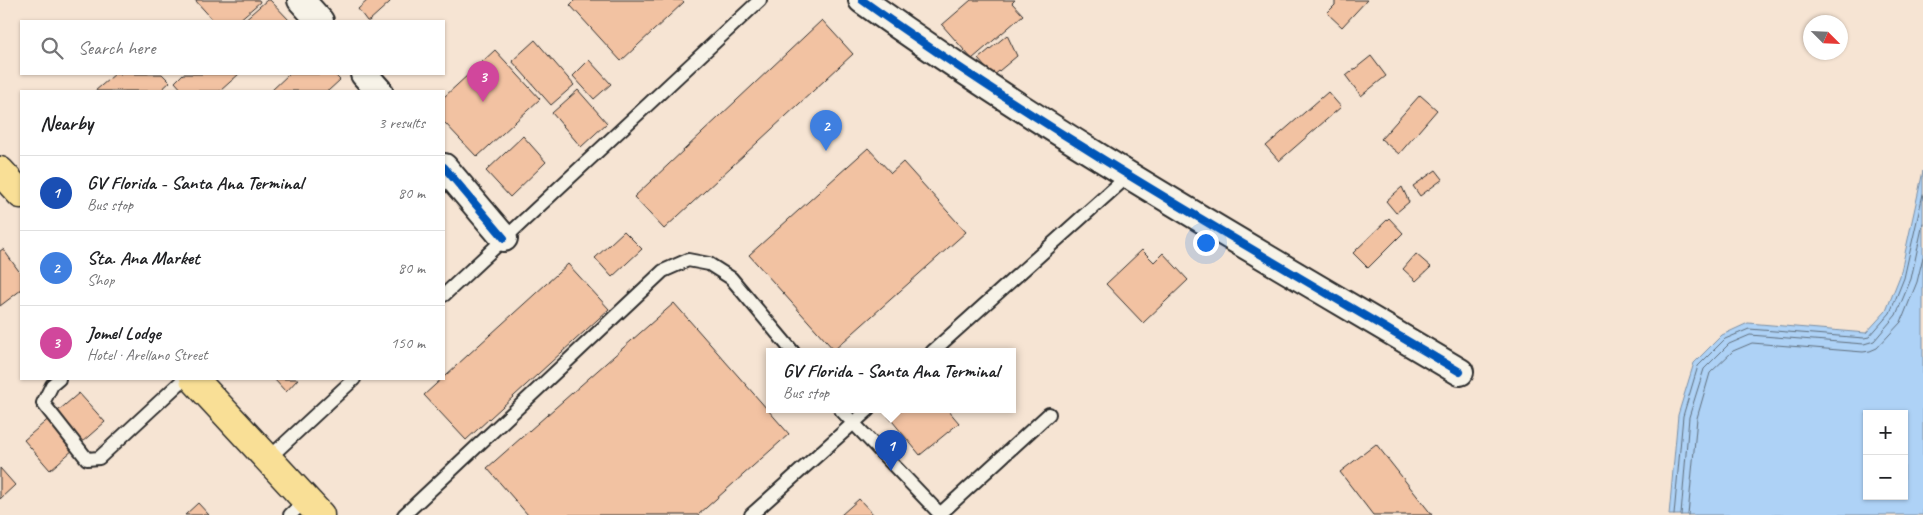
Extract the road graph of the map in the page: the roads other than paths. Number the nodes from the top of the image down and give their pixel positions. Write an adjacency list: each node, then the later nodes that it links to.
1 (301, 0): 4 (street)
2 (760, 0): 11 (lane)
3 (862, 0): 9 (street)
4 (319, 20)
5 (365, 75): 6 (street)
6 (378, 90)
7 (445, 168): 11 (street)
8 (0, 171): 10 (main road)
9 (1129, 175): 14 (lane); 15 (street)
10 (20, 193)
11 (504, 238): 12 (lane)
12 (445, 294)
13 (790, 348): 26 (lane)
14 (936, 348)
15 (1460, 372)
16 (58, 380): 17 (lane)
17 (183, 380)
18 (195, 380): 24 (main road)
19 (353, 380): 24 (lane)
20 (843, 413): 23 (lane)
21 (865, 413): 23 (lane)
22 (1049, 414): 28 (lane)
23 (852, 424): 27 (lane); 28 (lane)
24 (268, 458): 25 (main road)
25 (306, 510)
26 (404, 515)
27 (751, 515)
28 (939, 515)

